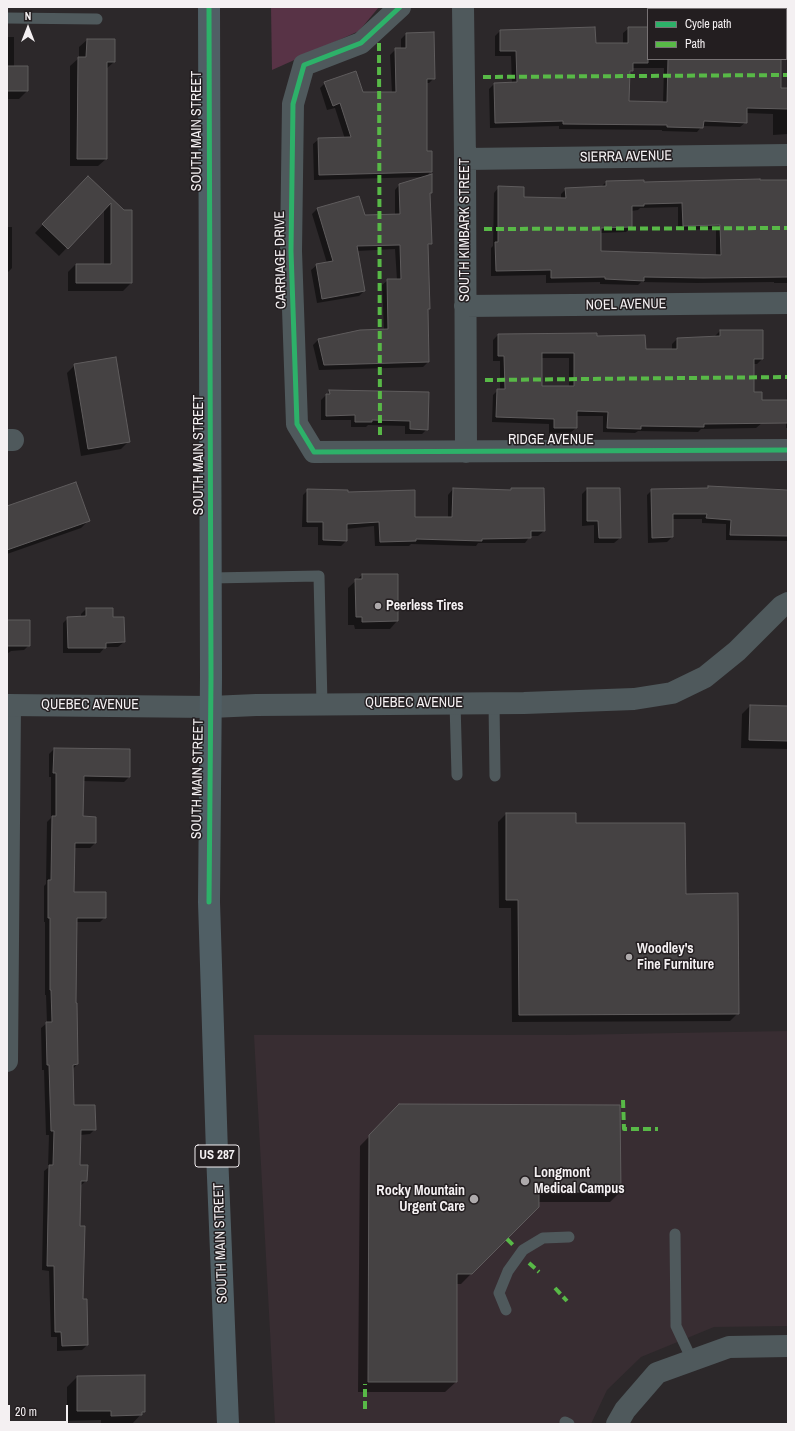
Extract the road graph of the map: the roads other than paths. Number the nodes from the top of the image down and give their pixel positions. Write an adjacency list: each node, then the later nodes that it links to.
1 (209, 7): 13 (main road, SOUTH MAIN STREET / US 287)
2 (400, 7): 11 (street, CARRIAGE DRIVE)
3 (463, 7): 7 (street, SOUTH KIMBARK STREET)
4 (7, 18): 5 (lane)
5 (97, 19)
6 (788, 155): 7 (street, SIERRA AVENUE)
7 (465, 159): 9 (street, SOUTH KIMBARK STREET)
8 (788, 303): 9 (street, NOEL AVENUE)
9 (465, 306): 12 (street, SOUTH KIMBARK STREET)
10 (788, 450): 12 (street, RIDGE AVENUE)
11 (314, 452): 12 (street, RIDGE AVENUE)
12 (466, 452)
13 (211, 578): 17 (lane); 19 (main road, SOUTH MAIN STREET / US 287)
14 (788, 603): 16 (street, QUEBEC AVENUE)
15 (454, 703): 16 (street, QUEBEC AVENUE); 17 (street, QUEBEC AVENUE); 20 (lane)
16 (494, 703): 21 (lane)
17 (322, 704): 19 (street, QUEBEC AVENUE)
18 (8, 705): 19 (street, QUEBEC AVENUE); 22 (street)
19 (211, 707): 29 (main road, SOUTH MAIN STREET / US 287)
20 (457, 775)
21 (495, 776)
22 (8, 946): 23 (street)
23 (7, 1061)
24 (675, 1234): 28 (lane)
25 (568, 1237): 26 (lane)
26 (506, 1310)
27 (788, 1346): 28 (street)
28 (692, 1360): 30 (street)
29 (228, 1424)
30 (617, 1424)

